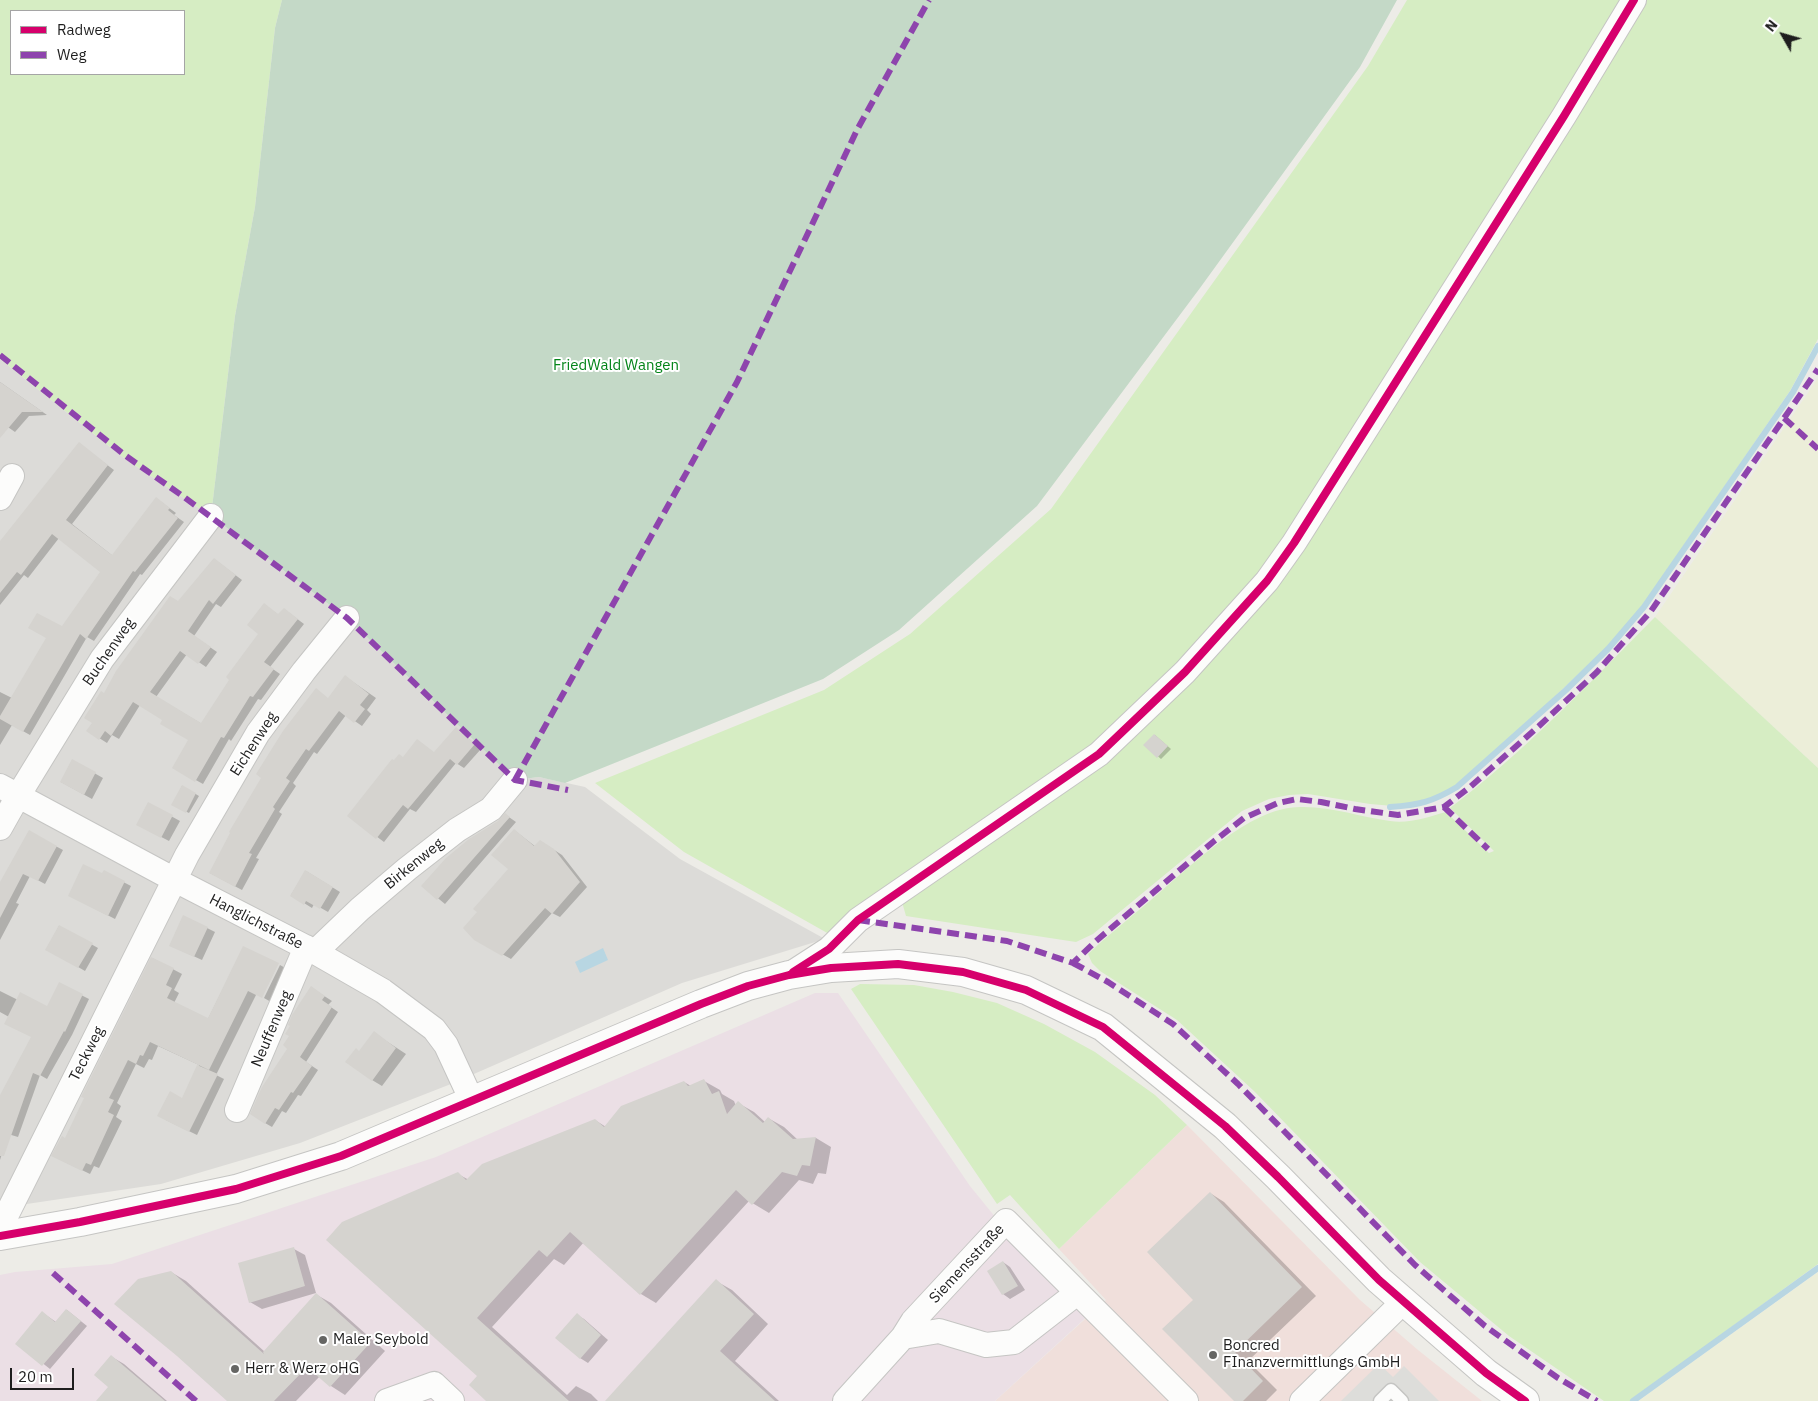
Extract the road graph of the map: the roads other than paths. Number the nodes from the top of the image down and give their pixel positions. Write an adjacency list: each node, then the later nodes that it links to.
1 (1634, 0): 11 (street)
2 (12, 476): 3 (street)
3 (0, 498)
4 (211, 516): 7 (street, Buchenweg)
5 (348, 618): 9 (street, Eichenweg)
6 (515, 780): 10 (street, Birkenweg)
7 (9, 791): 8 (street, Buchenweg); 9 (street, Hanglichstraße)
8 (0, 828)
9 (174, 880): 10 (street, Hanglichstraße); 14 (street, Teckweg)
10 (310, 949): 12 (street, Hanglichstraße); 13 (street, Neuffenweg)
11 (789, 975): 12 (street); 17 (street)
12 (472, 1101): 15 (street)
13 (237, 1110)
14 (0, 1228)
15 (0, 1236)
16 (1077, 1293): 18 (street); 18 (street, Siemensstraße); 23 (street, Siemensstraße)
17 (1403, 1302): 19 (street); 26 (street)
18 (904, 1337): 22 (street, Siemensstraße)
19 (1311, 1398)
20 (387, 1401): 21 (street)
21 (452, 1401)
22 (845, 1401)
23 (1186, 1401)
24 (1380, 1401): 25 (lane)
25 (1402, 1401)
26 (1525, 1401)

